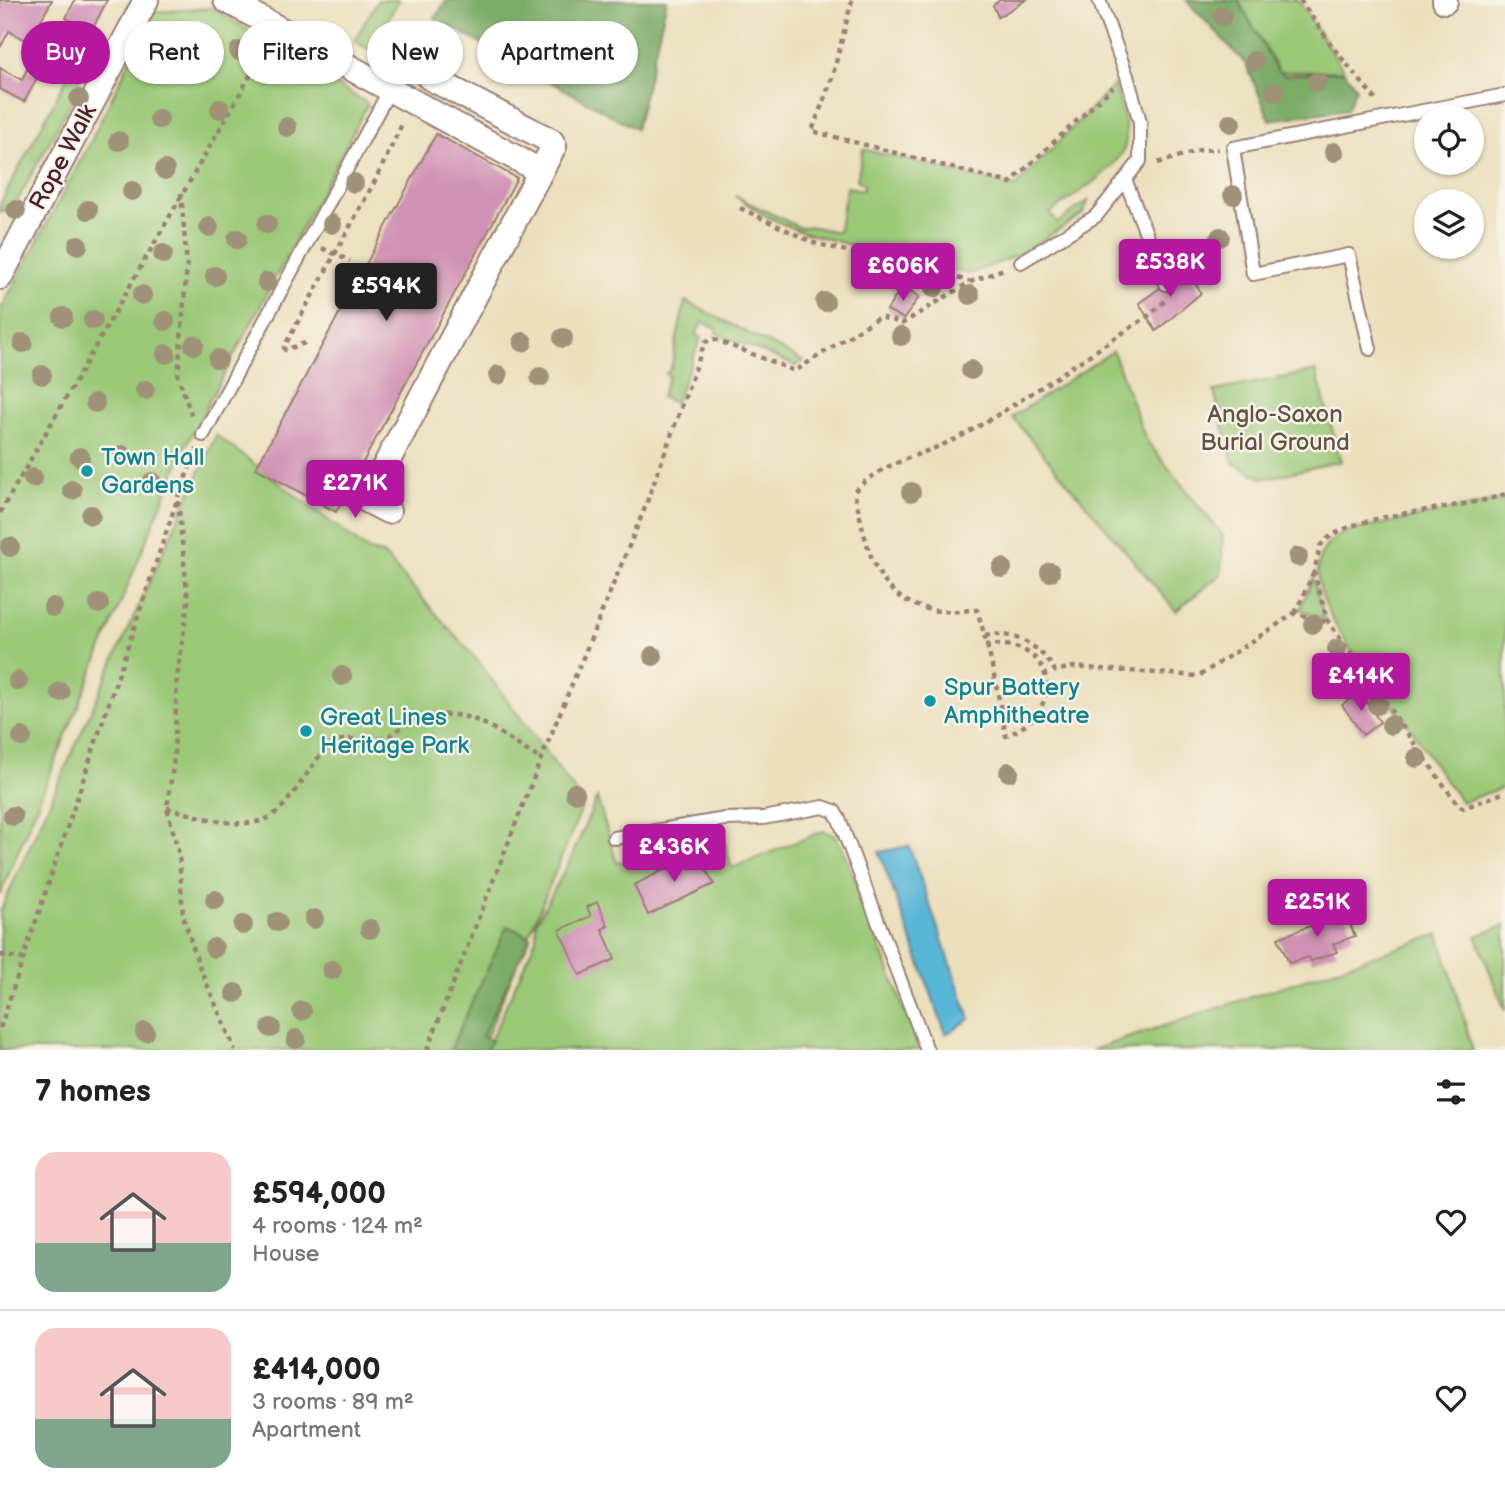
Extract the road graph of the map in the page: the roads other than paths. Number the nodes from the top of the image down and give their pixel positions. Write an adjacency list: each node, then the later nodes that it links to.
1 (146, 0): 9 (street, Rope Walk)
2 (226, 0): 5 (street)
3 (1099, 0): 8 (lane)
4 (442, 84): 7 (street)
5 (389, 91): 7 (street); 14 (lane)
6 (1505, 95): 13 (lane)
7 (540, 171): 15 (street)
8 (1126, 182): 10 (lane); 12 (lane)
9 (7, 247): 11 (street, Rope Walk)
10 (1021, 262)
11 (0, 277)
12 (1166, 285)
13 (1370, 348)
14 (202, 435)
15 (343, 488)
16 (614, 838): 17 (lane)
17 (927, 1050)

